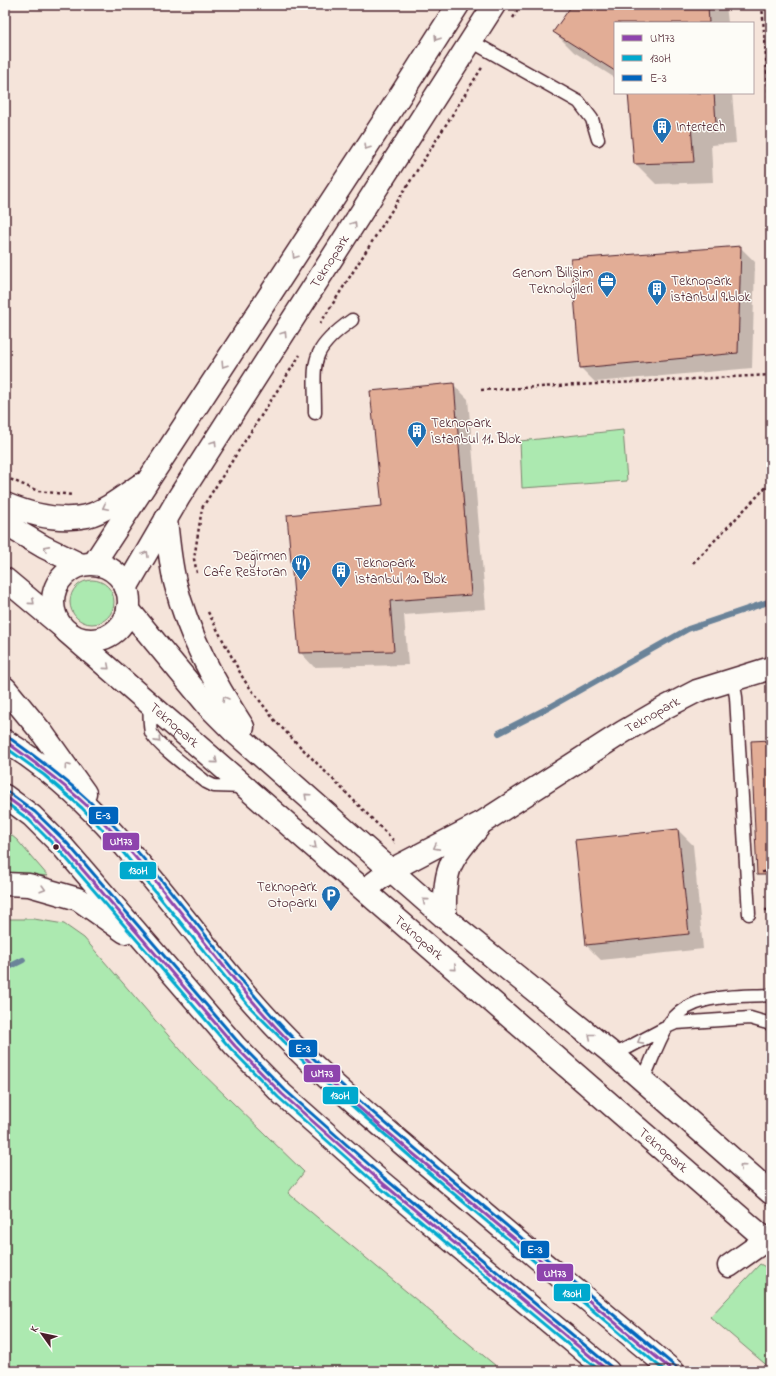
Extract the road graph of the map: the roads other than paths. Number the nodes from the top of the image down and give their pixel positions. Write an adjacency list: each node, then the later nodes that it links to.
1 (458, 5): 7 (main road, Teknopark, one-way to 7)
2 (494, 5): 3 (main road, Teknopark)
3 (471, 41): 4 (lane); 9 (main road, Teknopark, one-way to 3)
4 (598, 139)
5 (352, 320): 6 (lane)
6 (315, 413)
7 (149, 478): 8 (main road, Teknopark, one-way to 8); 11 (main road, Teknopark)
8 (5, 504)
9 (166, 519): 13 (main road, Teknopark, one-way to 9); 20 (main road, one-way to 9)
10 (5, 524): 11 (main road, one-way to 10)
11 (87, 564): 13 (main road); 15 (main road, Teknopark)
12 (5, 579): 15 (main road, Teknopark, one-way to 15)
13 (126, 588): 14 (main road, Teknopark)
14 (128, 609): 15 (main road, Teknopark); 20 (main road)
15 (63, 629): 26 (main road, Teknopark, one-way to 26)
16 (771, 668): 17 (main road, Teknopark)
17 (732, 679): 22 (main road, Teknopark); 27 (lane)
18 (5, 688): 23 (main road, one-way to 18)
19 (5, 741): 23 (main road)
20 (261, 755): 24 (main road, one-way to 20)
21 (5, 796): 29 (main road)
22 (483, 822): 24 (main road, Teknopark, one-way to 24); 28 (main road, Teknopark)
23 (113, 833): 38 (main road)
24 (390, 870): 26 (main road, Teknopark); 28 (main road, one-way to 24)
25 (5, 884): 29 (main road, one-way to 29)
26 (365, 890): 36 (main road, Teknopark, one-way to 36)
27 (749, 914)
28 (445, 918): 33 (main road, one-way to 28)
29 (151, 949): 39 (main road)
30 (771, 995): 32 (lane)
31 (771, 1024): 32 (lane)
32 (667, 1027): 33 (lane, one-way to 33); 34 (lane)
33 (614, 1055): 34 (main road)
34 (643, 1080): 35 (main road, one-way to 34)
35 (771, 1193)
36 (768, 1242): 37 (main road)
37 (729, 1266)
38 (673, 1370)
39 (608, 1371)

